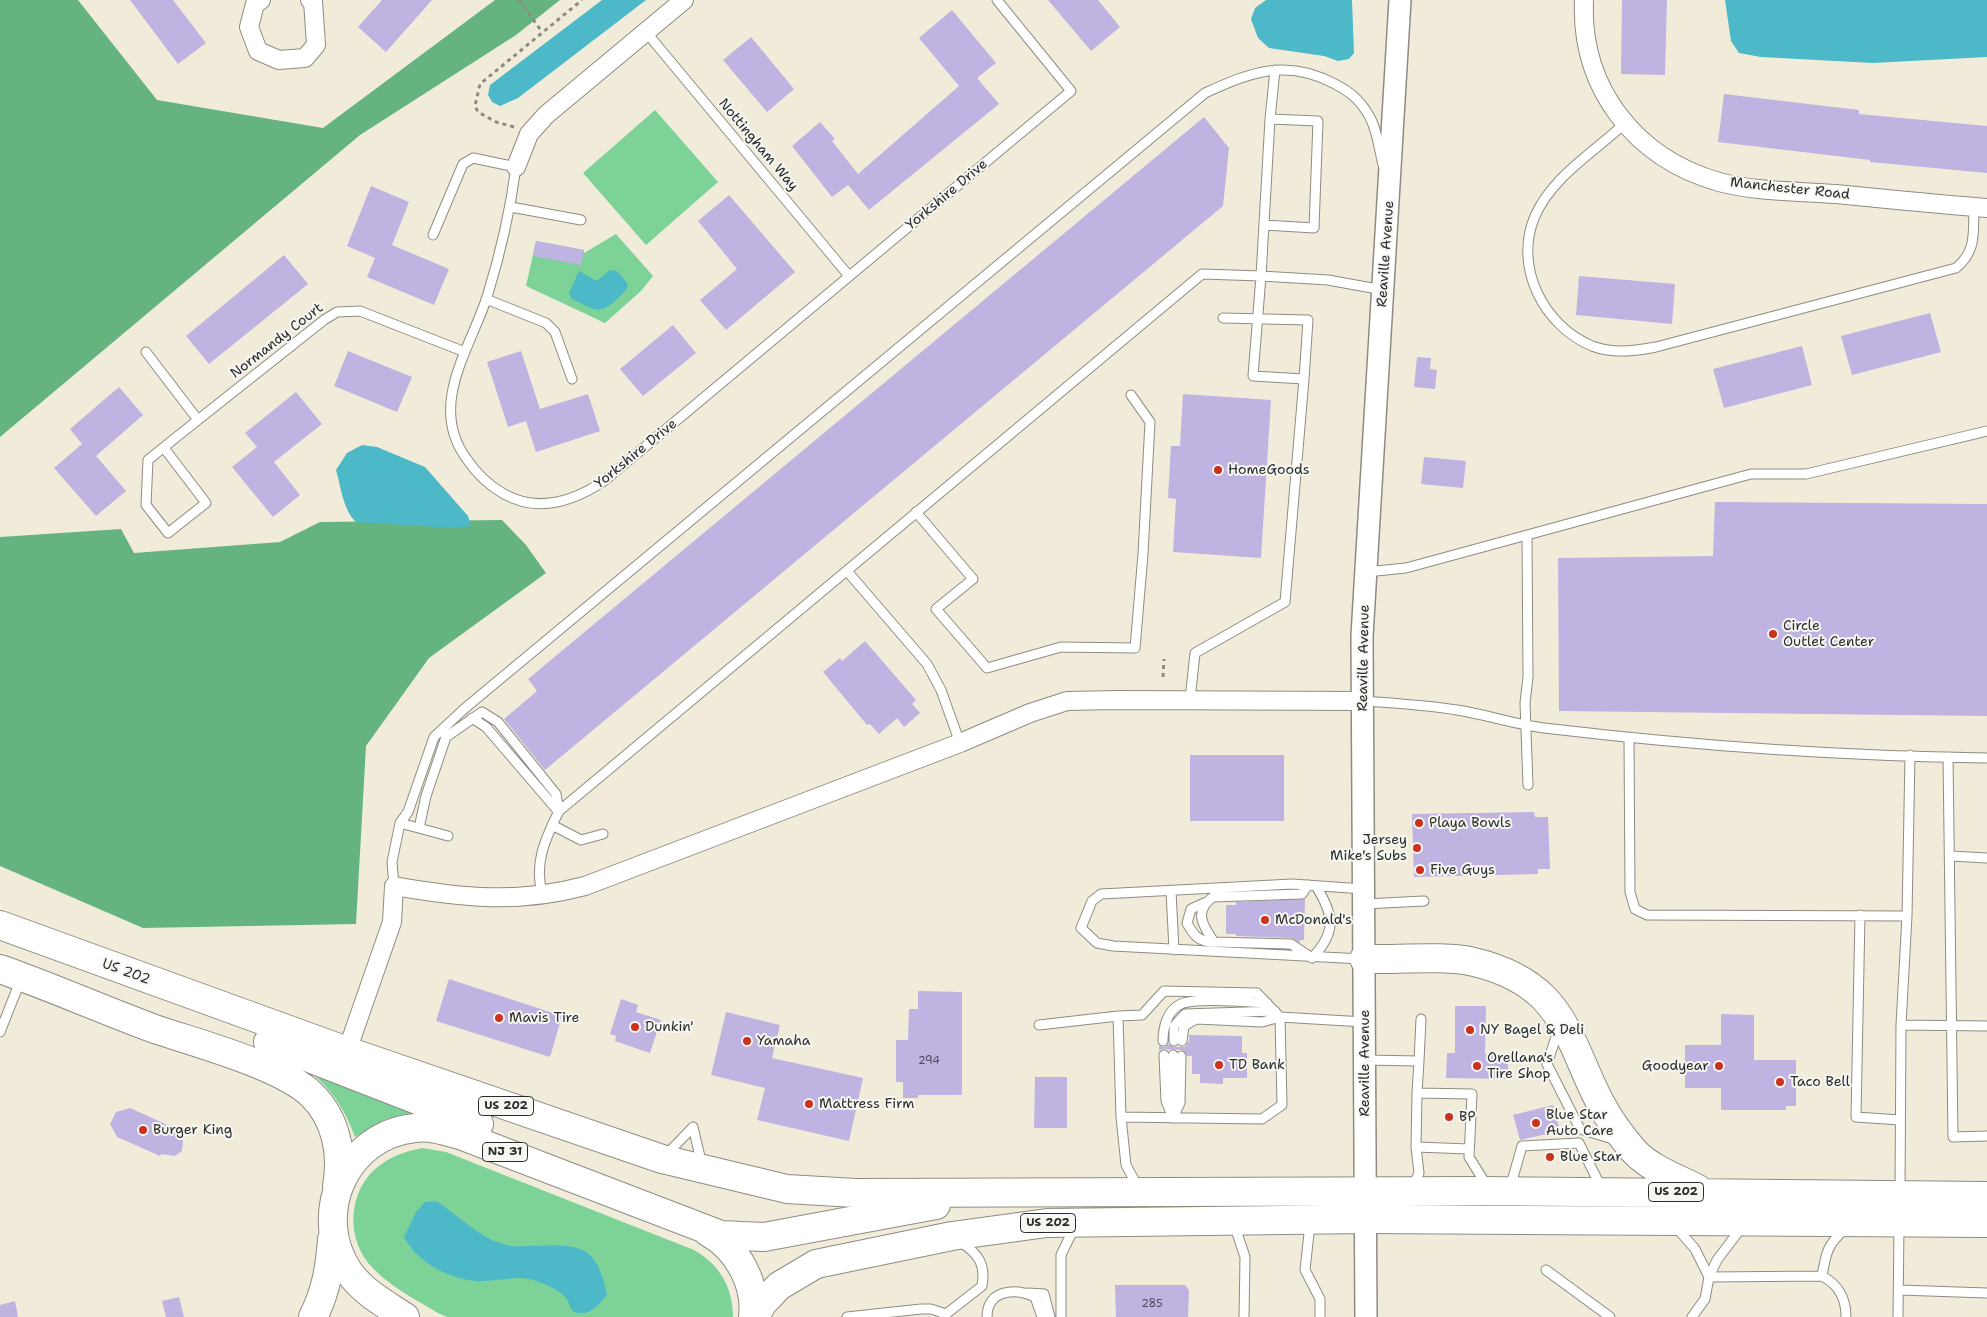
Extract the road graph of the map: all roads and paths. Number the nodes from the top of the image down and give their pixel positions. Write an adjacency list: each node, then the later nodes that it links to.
1 (261, 0): 2 (street)
2 (310, 0)
3 (519, 0): 9 (path)
4 (582, 0): 9 (path)
5 (684, 0): 10 (street, Yorkshire Drive)
6 (997, 0): 22 (lane, Yorkshire Drive)
7 (1400, 0): 16 (street, Reaville Avenue)
8 (1584, 0): 13 (street, Manchester Road)
9 (542, 32): 14 (path)
10 (646, 32): 14 (street, Yorkshire Drive); 22 (lane, Nottingham Way)
11 (1275, 70): 12 (lane); 16 (lane); 52 (lane)
12 (1270, 119): 20 (lane); 20 (lane)
13 (1624, 124): 18 (street, Manchester Road); 18 (lane)
14 (529, 134): 15 (street, Yorkshire Drive)
15 (516, 168): 17 (lane, Yorkshire Drive); 21 (lane)
16 (1390, 194): 24 (street, Reaville Avenue)
17 (511, 208): 19 (lane); 25 (lane, Yorkshire Drive)
18 (1981, 208)
19 (581, 220)
20 (1264, 225): 23 (lane)
21 (433, 235)
22 (849, 276): 29 (lane, Yorkshire Drive)
23 (1261, 276): 24 (lane); 27 (lane); 36 (lane)
24 (1383, 290): 39 (street, Reaville Avenue)
25 (486, 299): 29 (lane, Yorkshire Drive); 30 (lane)
26 (1223, 318): 27 (lane)
27 (1258, 319): 31 (lane); 31 (lane)
28 (146, 352): 33 (lane)
29 (465, 352): 33 (lane, Normandy Court)
30 (572, 379)
31 (1304, 379): 42 (lane)
32 (1131, 396): 36 (lane)
33 (198, 420): 35 (lane, Normandy Court)
34 (1987, 432): 37 (lane)
35 (164, 448): 35 (lane, Normandy Court)
36 (916, 512): 38 (lane)
37 (1526, 536): 39 (lane); 44 (lane)
38 (847, 571): 46 (lane); 51 (lane)
39 (1366, 572): 43 (street, Reaville Avenue)
40 (1164, 659): 41 (path)
41 (1163, 677)
42 (1190, 700): 43 (street); 46 (street)
43 (1363, 701): 44 (lane); 63 (street, Reaville Avenue)
44 (1527, 726): 45 (lane); 50 (lane)
45 (1629, 738): 47 (lane); 66 (lane)
46 (960, 743): 62 (street)
47 (1910, 755): 48 (lane); 67 (lane)
48 (1948, 757): 49 (lane); 57 (lane)
49 (1987, 758)
50 (1528, 785)
51 (559, 811): 53 (lane); 54 (lane)
52 (400, 823): 54 (lane); 59 (lane)
53 (552, 825): 55 (lane); 62 (lane)
54 (419, 828): 56 (lane)
55 (603, 834)
56 (448, 836)
57 (1951, 856): 58 (lane); 83 (lane)
58 (1987, 858)
59 (394, 886): 62 (street); 88 (street)
60 (1312, 886): 61 (lane); 63 (lane); 65 (lane); 72 (lane)
61 (1171, 891): 71 (lane); 71 (lane)
62 (543, 896)
63 (1364, 896): 64 (lane); 73 (street, Reaville Avenue)
64 (1424, 901)
65 (1204, 904): 70 (lane); 70 (lane)
66 (1860, 916): 67 (lane); 94 (lane)
67 (1907, 916): 82 (lane)
68 (0, 925): 88 (highway, US 202 / US 202)
69 (0, 931): 103 (highway)
70 (1214, 942): 72 (lane)
71 (1174, 950): 72 (lane)
72 (1312, 958): 73 (lane)
73 (1364, 959): 79 (highway); 80 (street, Reaville Avenue)
74 (11, 973): 85 (lane); 112 (highway)
75 (1267, 1003): 76 (lane); 77 (lane); 86 (lane)
76 (1278, 1014): 80 (lane); 87 (lane); 93 (lane)
77 (1118, 1016): 81 (lane); 92 (lane)
78 (1421, 1019): 90 (lane)
79 (1561, 1021): 95 (lane); 98 (highway)
80 (1364, 1022): 89 (street, Reaville Avenue)
81 (1039, 1025)
82 (1901, 1025): 83 (lane); 94 (lane)
83 (1952, 1026): 84 (lane); 96 (lane)
84 (1987, 1026)
85 (0, 1032)
86 (1163, 1041)
87 (1178, 1041)
88 (347, 1051): 101 (highway, US 202 / US 202)
89 (1365, 1060): 90 (lane); 108 (street, Reaville Avenue)
90 (1419, 1060): 91 (lane)
91 (1417, 1092): 99 (lane); 100 (lane)
92 (1121, 1118): 93 (lane); 107 (lane)
93 (1173, 1118): 93 (lane)
94 (1900, 1120): 111 (lane)
95 (1580, 1129): 97 (lane); 98 (lane)
96 (1987, 1136)
97 (1579, 1143): 105 (lane); 109 (lane)
98 (1628, 1143): 110 (highway)
99 (1416, 1147): 100 (lane); 104 (lane)
100 (1469, 1149): 105 (lane)
101 (662, 1159): 102 (highway, US 202 / US 202); 102 (lane)
102 (704, 1170): 106 (highway, US 202 / US 202)
103 (559, 1173): 112 (highway, NJ 31); 123 (highway, NJ 31)
104 (1411, 1191): 105 (highway, US 202); 108 (highway, US 202)
105 (1499, 1191): 109 (highway, US 202)
106 (1032, 1192): 107 (highway, US 202 / US 202); 123 (highway, NJ 31)
107 (1141, 1192): 108 (highway, US 202 / US 202)
108 (1366, 1192): 114 (street, Reaville Avenue)
109 (1603, 1192): 110 (highway, US 202)
110 (1706, 1193): 111 (highway, US 202)
111 (1900, 1195): 113 (highway, US 202)
112 (335, 1196): 124 (highway)
113 (1987, 1196)
114 (1366, 1219): 116 (highway, US 202 / US 202); 117 (highway, US 202); 143 (street, Reaville Avenue)
115 (1233, 1220): 116 (highway, US 202 / US 202); 118 (highway, US 202 / US 202); 141 (lane)
116 (1311, 1221): 142 (lane)
117 (1669, 1221): 119 (highway, US 202); 128 (lane)
118 (1077, 1222): 125 (highway, US 202 / US 202); 140 (lane)
119 (1746, 1222): 120 (highway, US 202); 128 (lane)
120 (1852, 1223): 121 (highway, US 202); 127 (lane)
121 (1900, 1223): 122 (highway, US 202); 129 (lane)
122 (1987, 1223)
123 (697, 1227): 135 (highway)
124 (332, 1235): 133 (highway); 134 (highway)
125 (952, 1236): 132 (lane); 135 (highway, US 202 / US 202)
126 (1546, 1270): 144 (lane)
127 (1822, 1276): 128 (lane); 146 (lane)
128 (1709, 1278): 145 (lane)
129 (1899, 1290): 131 (lane); 147 (lane)
130 (1027, 1293): 137 (lane); 138 (lane); 139 (lane)
131 (1987, 1293)
132 (946, 1316): 136 (lane)
133 (313, 1317)
134 (405, 1317)
135 (754, 1317)
136 (847, 1317)
137 (987, 1317)
138 (1042, 1317)
139 (1050, 1317)
140 (1061, 1317)
141 (1244, 1317)
142 (1320, 1317)
143 (1366, 1317)
144 (1610, 1317)
145 (1692, 1317)
146 (1846, 1317)
147 (1898, 1317)

